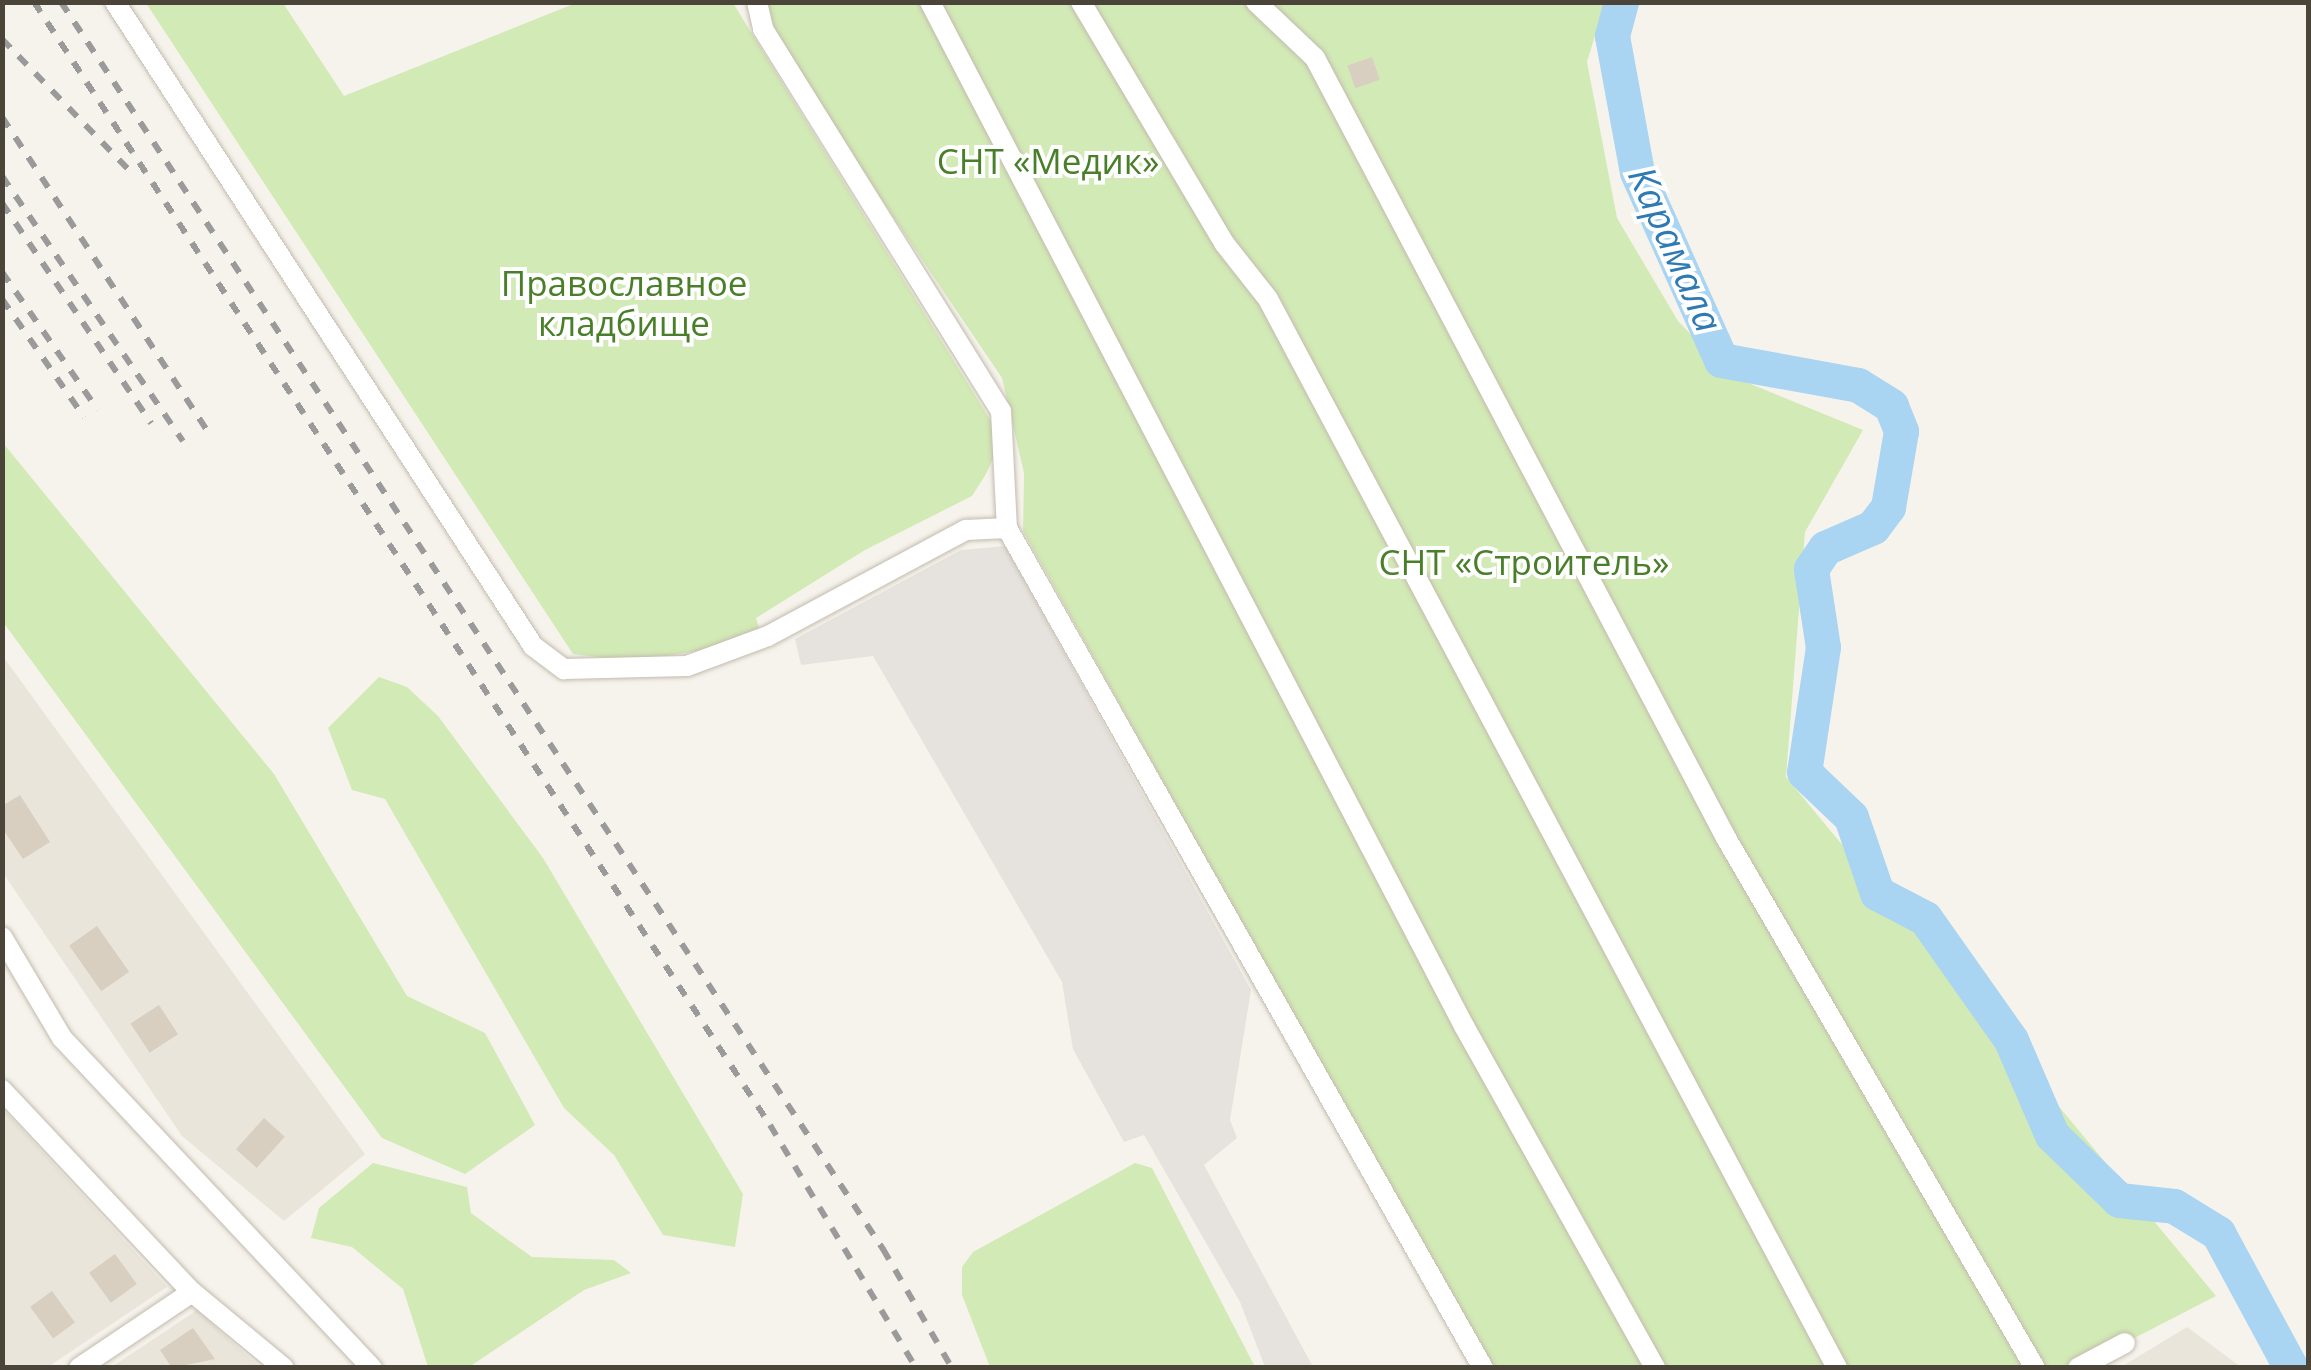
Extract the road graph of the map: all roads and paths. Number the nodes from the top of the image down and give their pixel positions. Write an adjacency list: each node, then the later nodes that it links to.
1 (115, 2): 6 (street)
2 (758, 2): 6 (street)
3 (930, 2): 15 (street)
4 (1081, 2): 16 (street)
5 (1256, 2): 17 (street)
6 (1006, 528): 14 (street)
7 (2, 938): 13 (street)
8 (2, 1090): 9 (street)
9 (192, 1292): 11 (street); 12 (street)
10 (2125, 1343): 18 (street)
11 (79, 1368)
12 (284, 1368)
13 (372, 1368)
14 (1484, 1368)
15 (1655, 1368)
16 (1837, 1368)
17 (2034, 1368)
18 (2078, 1368)

